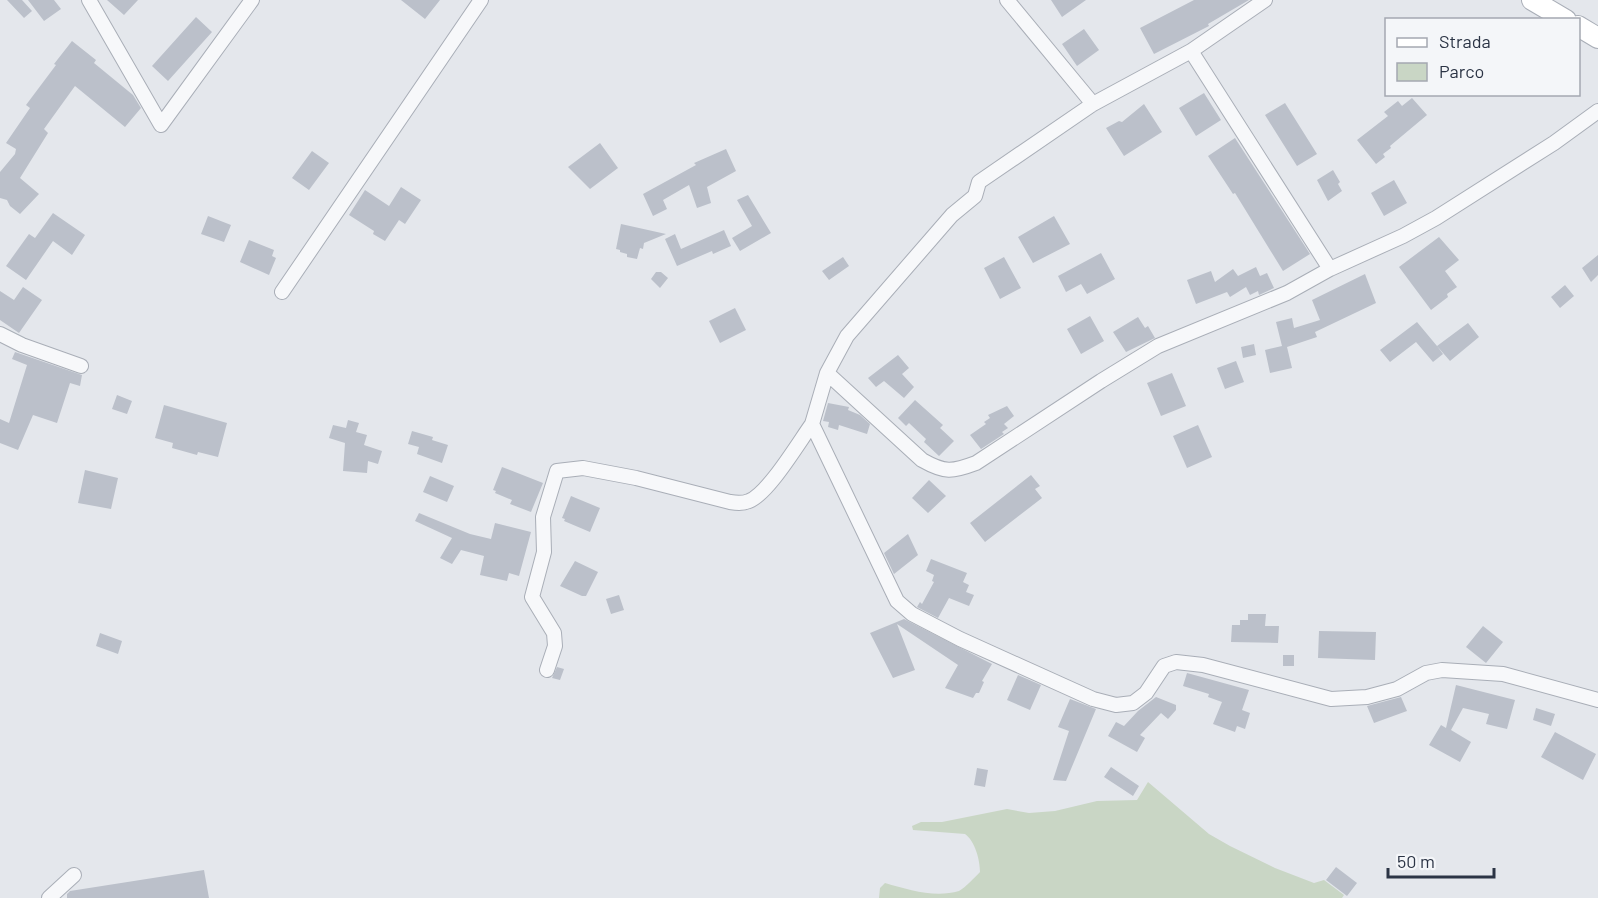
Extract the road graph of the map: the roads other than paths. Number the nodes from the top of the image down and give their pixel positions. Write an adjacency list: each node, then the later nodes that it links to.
1 (89, 0): 2 (street)
2 (252, 0)
3 (481, 0): 14 (street)
4 (1008, 0): 11 (street)
5 (1265, 0): 10 (street)
6 (1533, 0): 7 (street)
7 (1563, 18)
8 (1580, 27): 9 (street)
9 (1598, 38)
10 (1191, 51): 11 (street); 13 (street)
11 (1093, 104): 17 (street)
12 (1598, 111): 13 (street)
13 (1330, 269): 17 (street)
14 (282, 292)
15 (0, 334): 16 (street)
16 (81, 366)
17 (827, 373): 18 (street)
18 (812, 424): 19 (street); 20 (street)
19 (547, 670)
20 (1598, 700)
21 (74, 875): 22 (street)
22 (49, 898)

